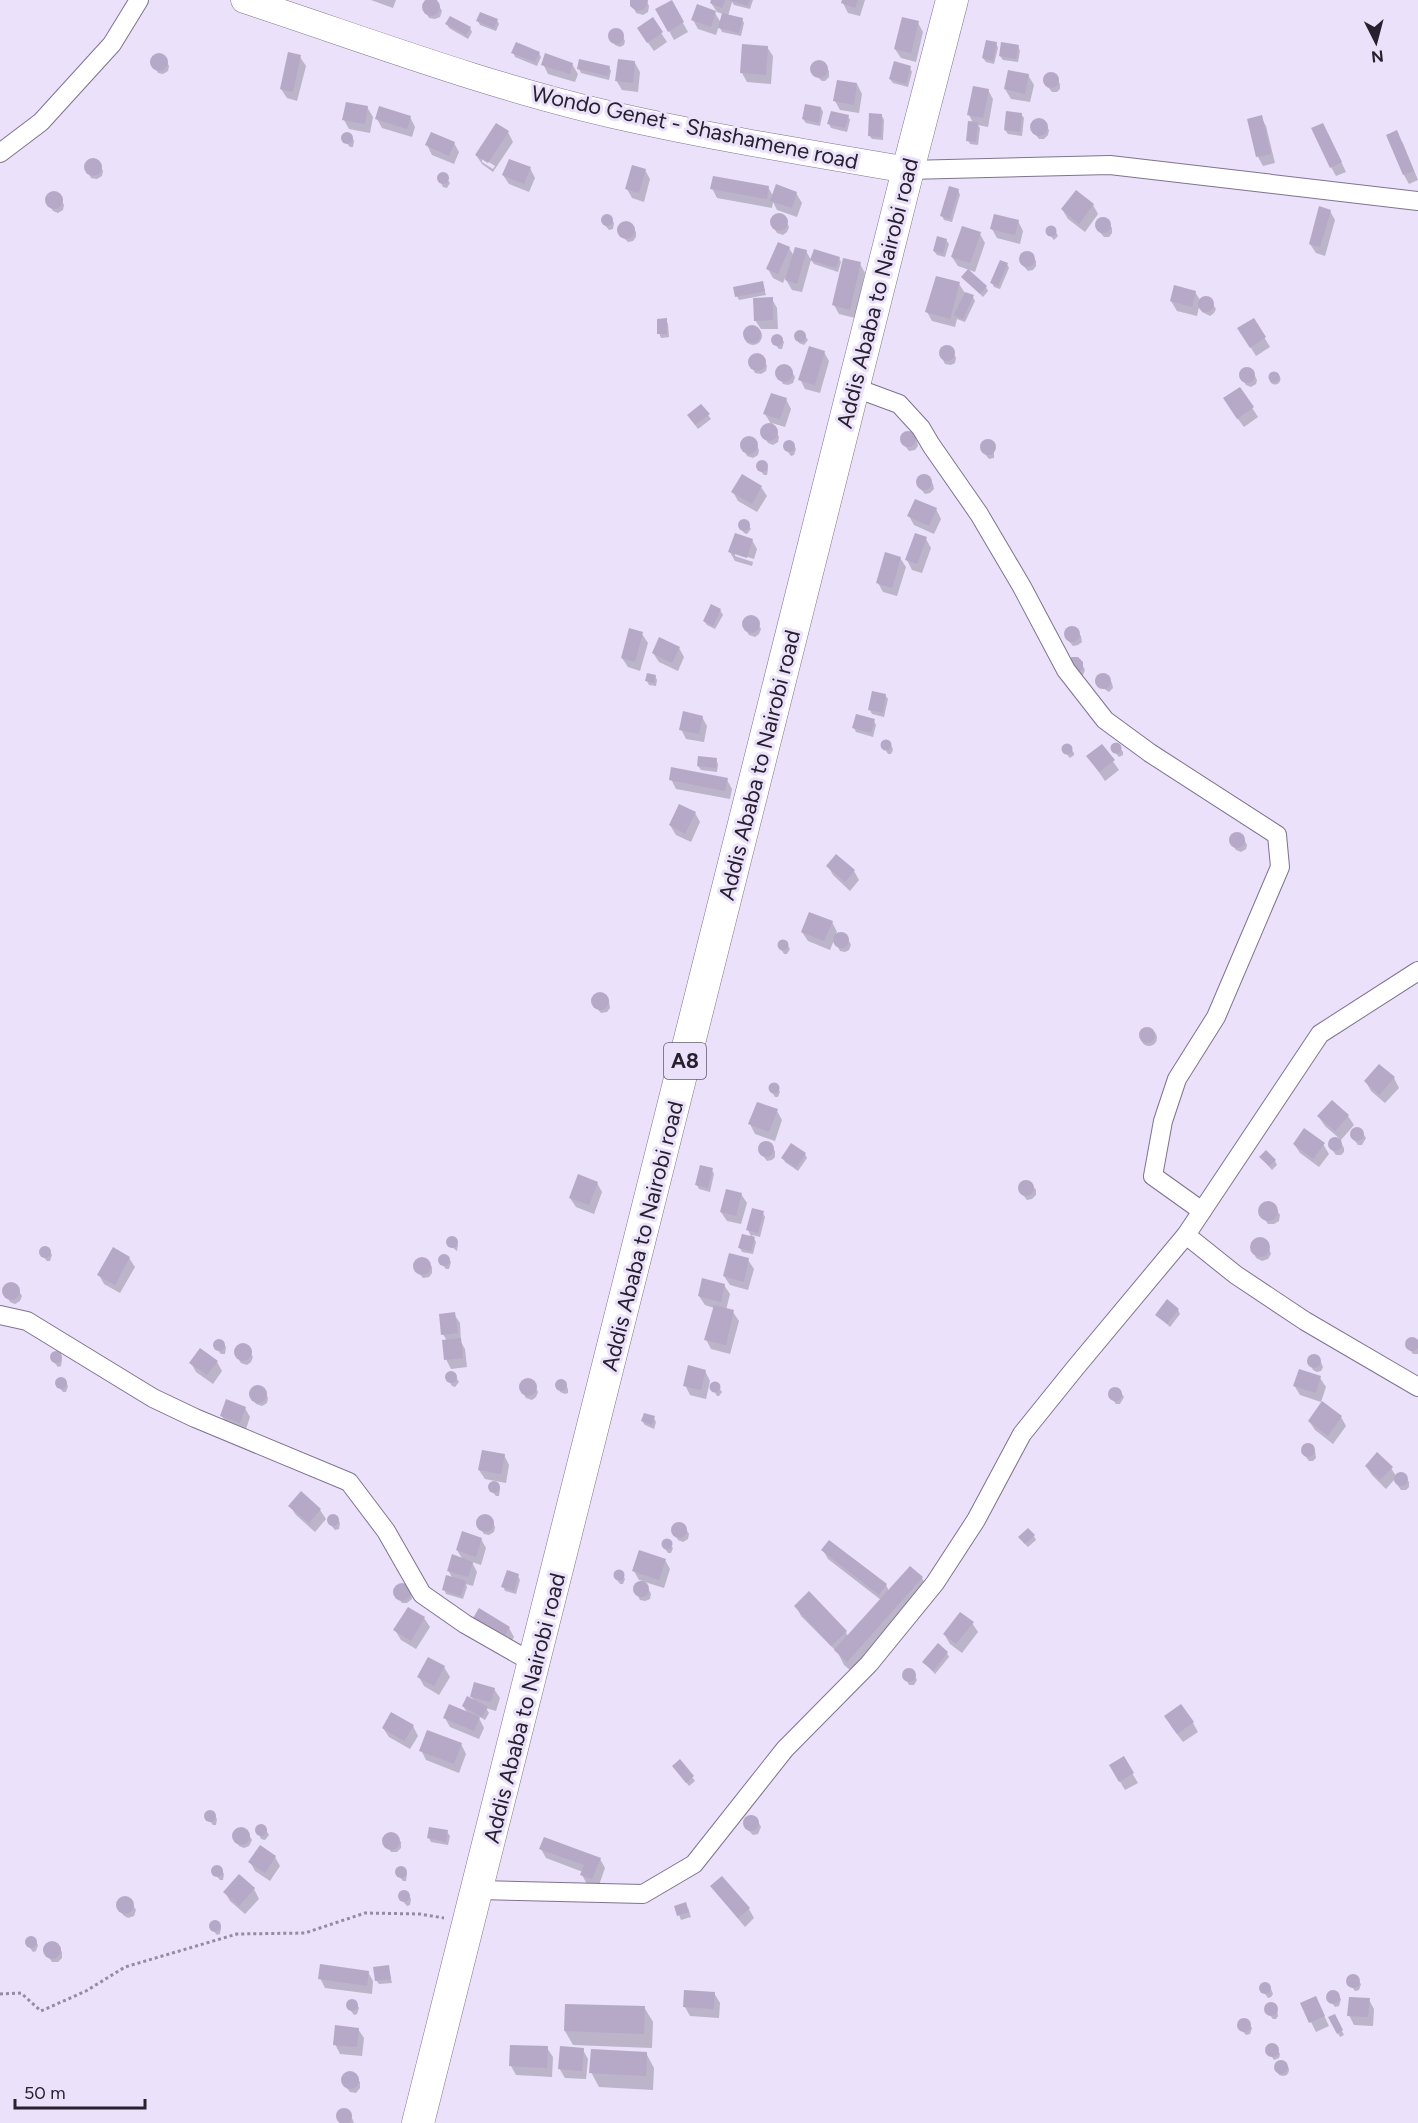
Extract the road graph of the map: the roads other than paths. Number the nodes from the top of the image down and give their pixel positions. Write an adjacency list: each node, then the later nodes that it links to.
1 (140, 0): 4 (street)
2 (244, 0): 5 (main road, Wondo Genet - Shashamene road)
3 (952, 0): 5 (highway, Addis Ababa to Nairobi road / A8)
4 (0, 153)
5 (908, 170): 6 (street); 7 (highway, Addis Ababa to Nairobi road / A8)
6 (1418, 201)
7 (853, 387): 9 (street); 13 (highway, Addis Ababa to Nairobi road / A8)
8 (1418, 971): 9 (street)
9 (1202, 1211): 10 (street)
10 (1186, 1235): 12 (street); 14 (street)
11 (0, 1316): 13 (street)
12 (1418, 1387)
13 (535, 1664): 14 (highway, Addis Ababa to Nairobi road / A8)
14 (478, 1890): 15 (highway, Addis Ababa to Nairobi road / A8)
15 (418, 2123)

